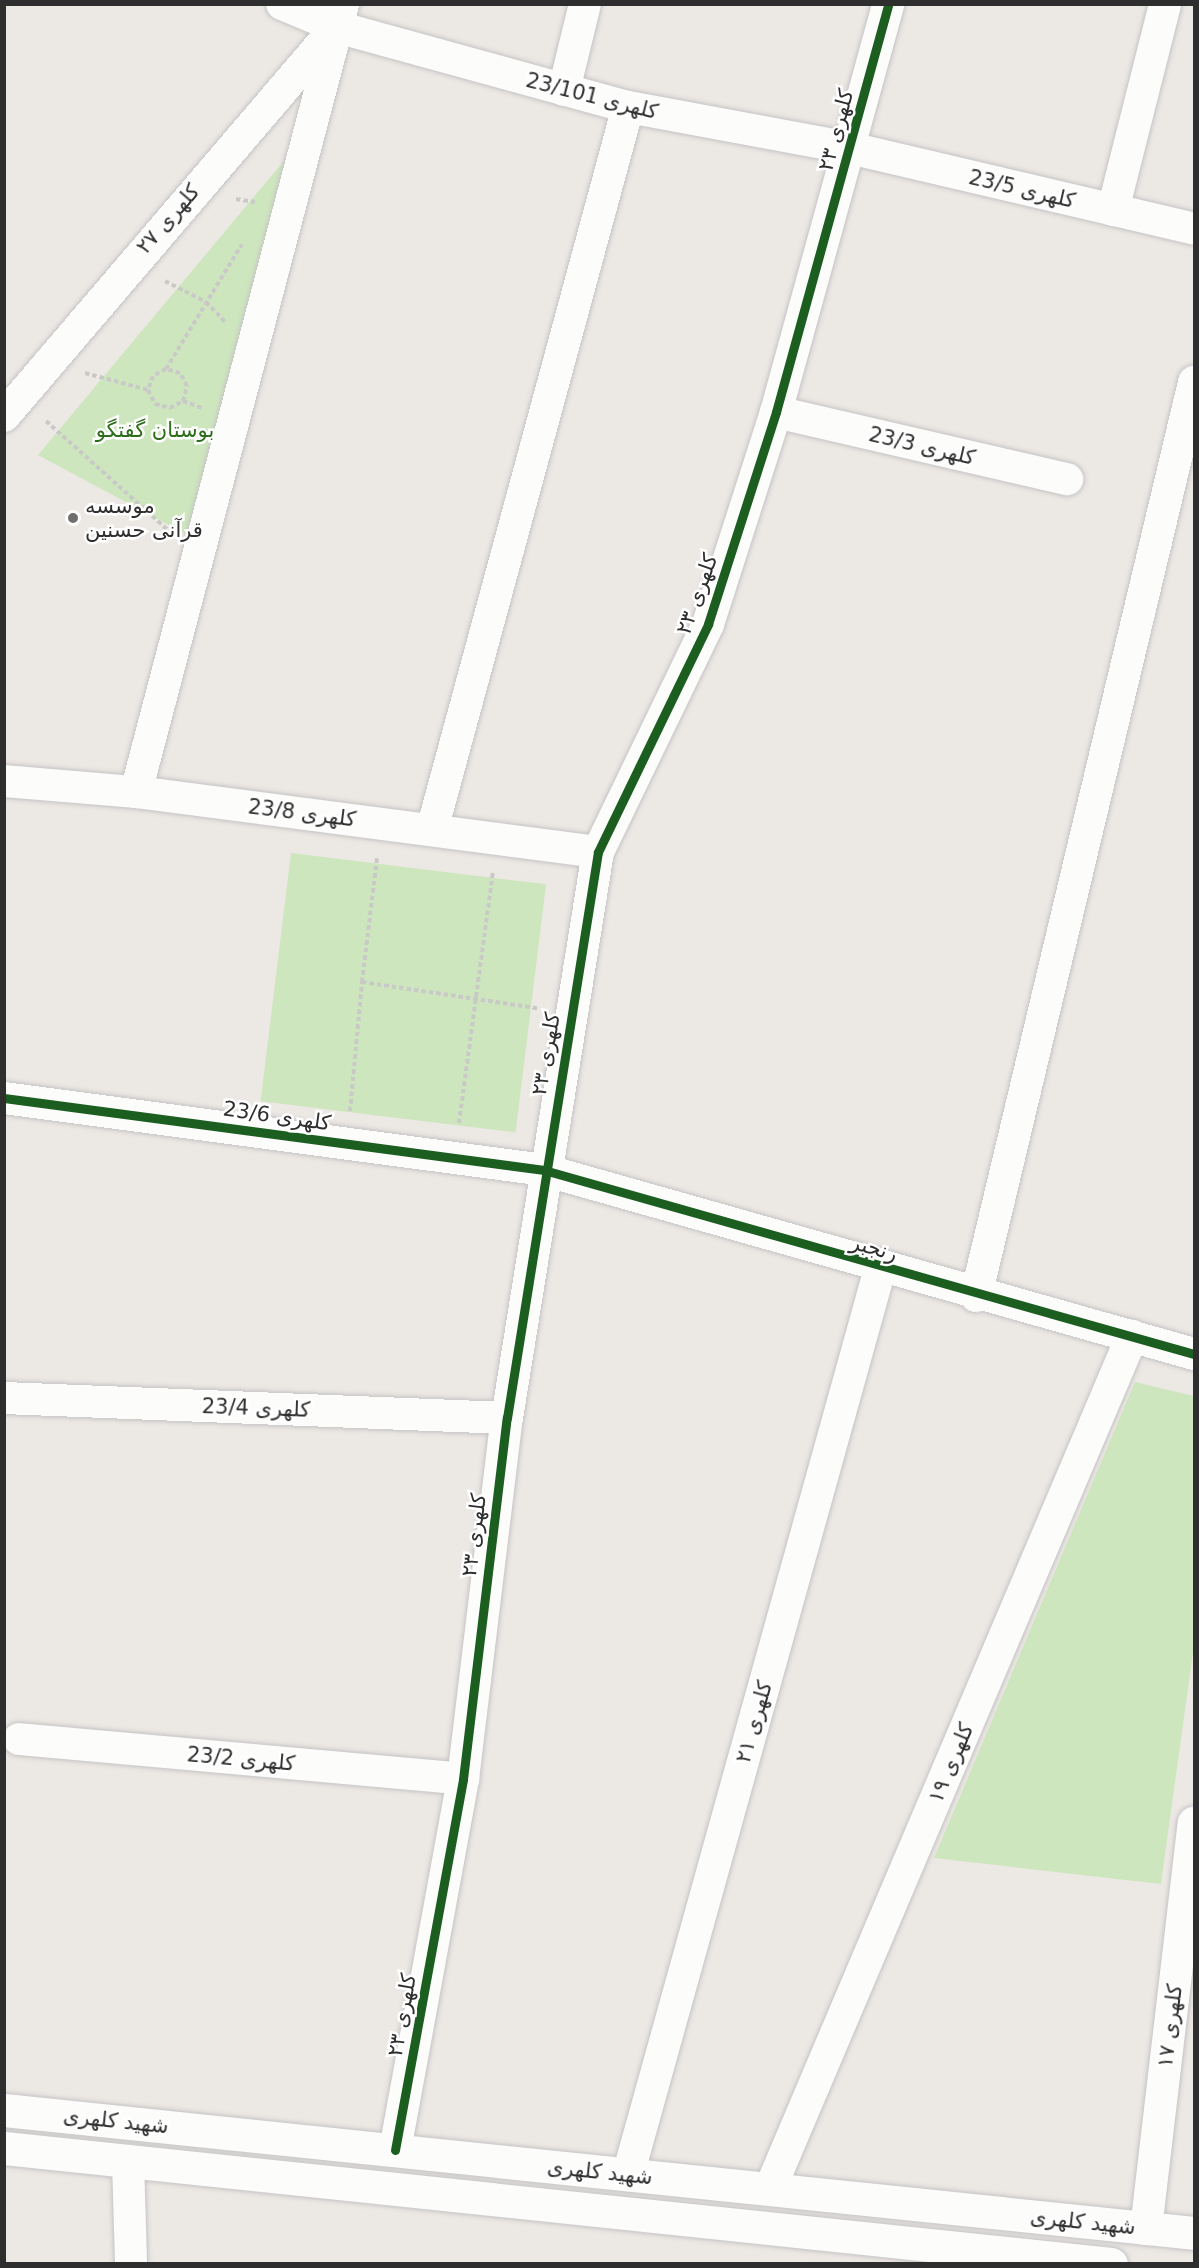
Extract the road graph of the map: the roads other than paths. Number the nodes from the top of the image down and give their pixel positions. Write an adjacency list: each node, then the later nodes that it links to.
1 (282, 4): 5 (street, کلهری 23/101)
2 (585, 4): 6 (street)
3 (888, 4): 8 (street, کلهری ۲۳)
4 (1166, 4): 9 (street)
5 (340, 16): 6 (street, کلهری 23/101); 12 (street, کلهری ۲۷); 16 (street)
6 (564, 90): 7 (street, کلهری 23/101)
7 (628, 107): 8 (street, کلهری 23/101); 17 (street)
8 (850, 148): 9 (street, کلهری 23/5); 13 (street, کلهری ۲۳)
9 (1113, 210): 10 (street, کلهری 23/5)
10 (1194, 229)
11 (1194, 382): 22 (street)
12 (12, 407)
13 (776, 412): 14 (street, کلهری 23/3); 18 (street, کلهری ۲۳)
14 (1067, 479)
15 (4, 781): 16 (street, کلهری 23/8)
16 (136, 792): 17 (street, کلهری 23/8)
17 (432, 830): 18 (street, کلهری 23/8)
18 (598, 852): 20 (street, کلهری ۲۳)
19 (4, 1098): 20 (street, کلهری 23/6)
20 (544, 1170): 21 (street, رنجبر); 26 (street, کلهری ۲۳)
21 (880, 1269): 22 (street, رنجبر); 34 (street, کلهری ۲۱)
22 (976, 1296): 23 (street, رنجبر)
23 (1132, 1336): 24 (street, رنجبر); 35 (street, کلهری ۱۹)
24 (1194, 1354)
25 (4, 1398): 26 (street, کلهری 23/4)
26 (507, 1418): 28 (street, کلهری ۲۳)
27 (20, 1739): 28 (street, کلهری 23/2)
28 (463, 1779): 32 (street, کلهری ۲۳)
29 (1194, 1823): 36 (street, کلهری ۱۷)
30 (4, 2110): 32 (main road, شهید کلهری)
31 (4, 2148): 33 (main road, شهید کلهری)
32 (395, 2150): 34 (main road, شهید کلهری)
33 (128, 2161): 38 (street); 39 (main road, شهید کلهری)
34 (628, 2175): 35 (main road, شهید کلهری)
35 (770, 2189): 36 (main road, شهید کلهری)
36 (1146, 2229): 37 (main road, شهید کلهری)
37 (1194, 2233)
38 (131, 2264)
39 (1111, 2264)

